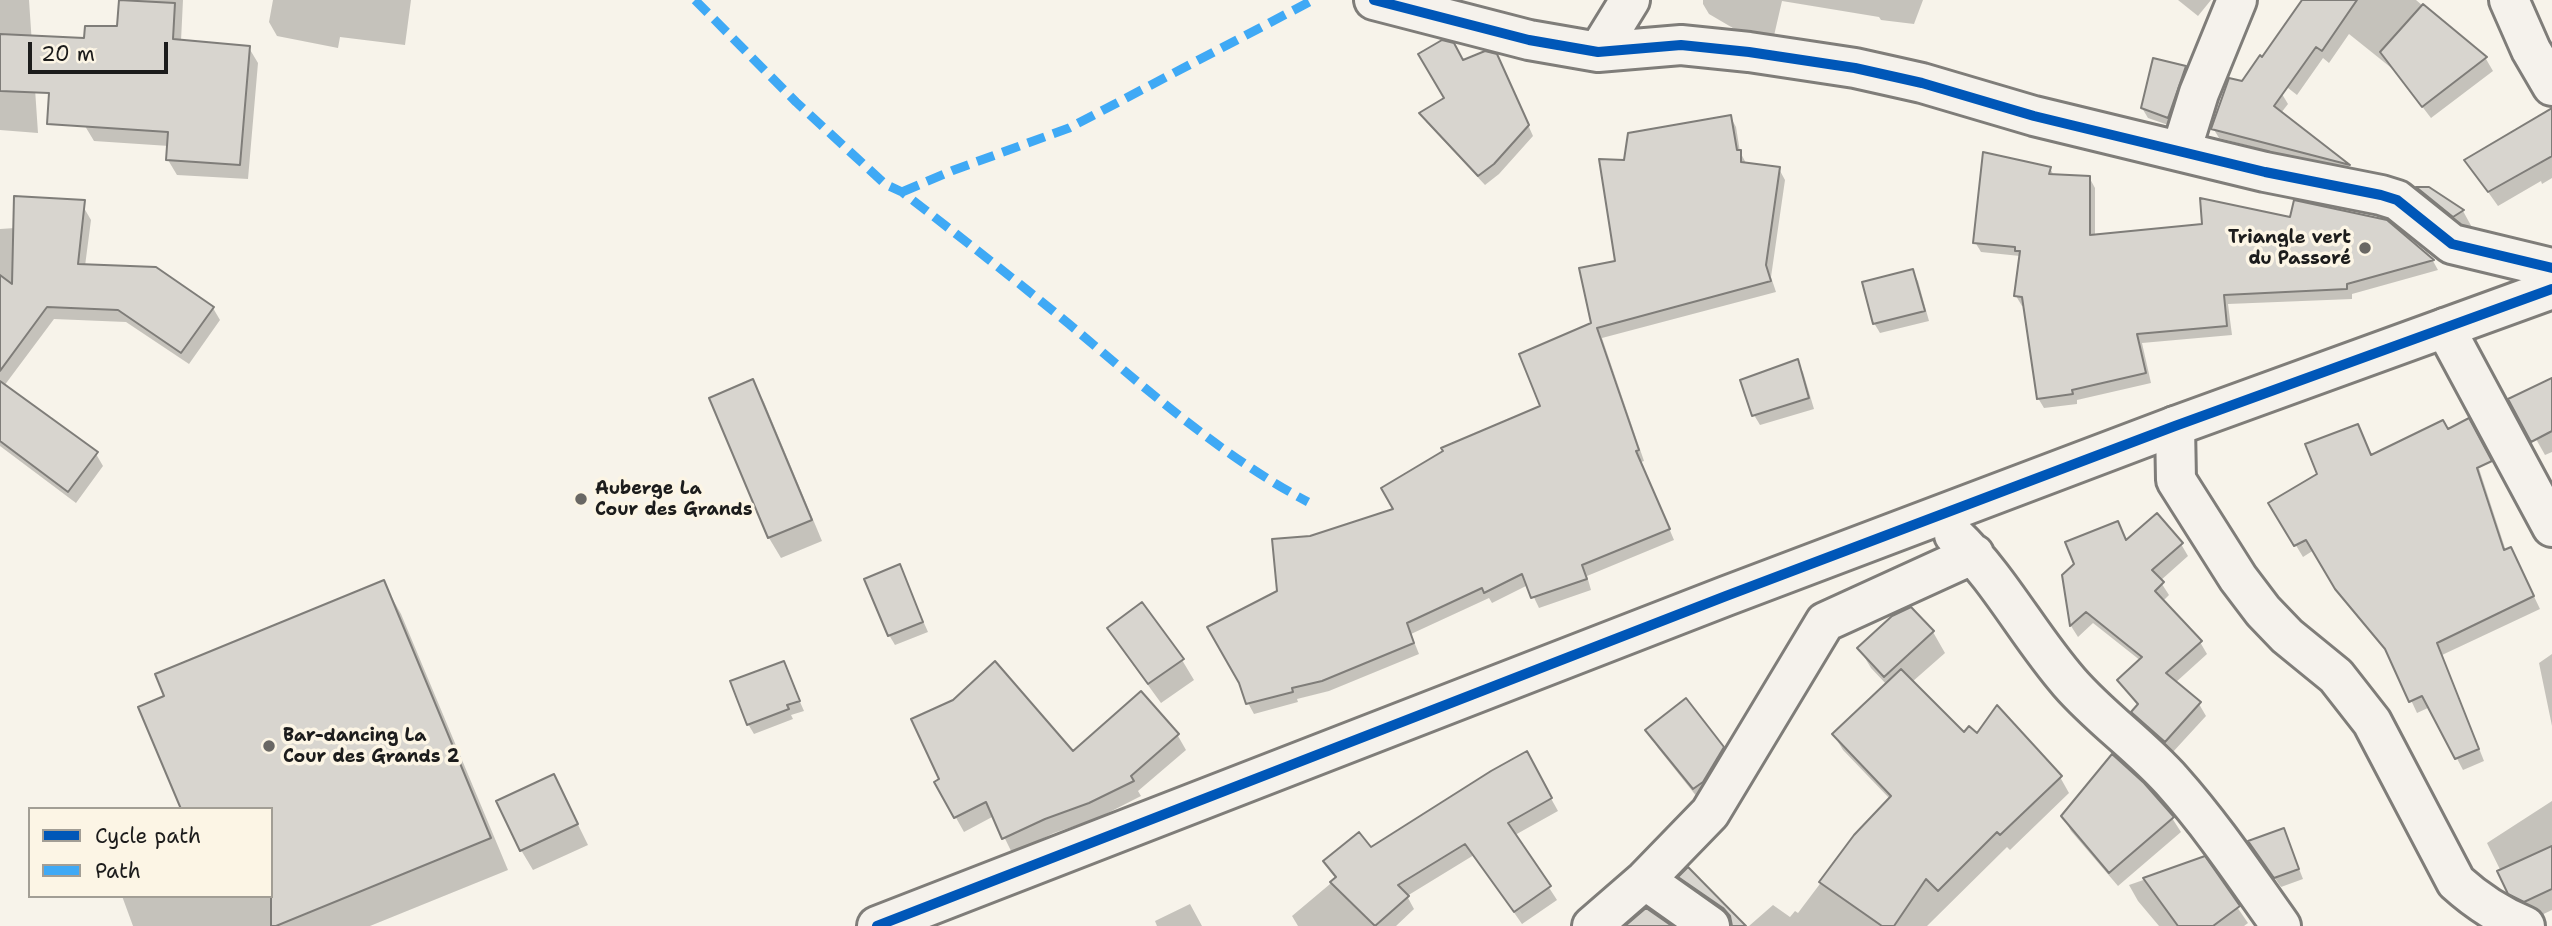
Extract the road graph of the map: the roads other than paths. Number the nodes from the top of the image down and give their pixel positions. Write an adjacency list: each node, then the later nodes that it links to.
1 (1374, 0): 5 (street)
2 (1630, 0): 5 (street)
3 (2237, 0): 7 (street)
4 (2509, 0): 6 (street)
5 (1598, 52): 7 (street)
6 (2552, 86)
7 (2181, 150): 8 (street)
8 (2552, 268)
9 (2552, 289): 10 (street)
10 (2445, 328): 11 (street); 13 (street)
11 (2175, 426): 12 (street); 20 (street)
12 (1935, 517): 14 (street); 16 (street)
13 (2552, 527)
14 (1974, 554): 15 (street); 19 (street)
15 (1645, 880): 17 (street); 18 (street)
16 (877, 926)
17 (1592, 926)
18 (1710, 926)
19 (2281, 926)
20 (2525, 926)

